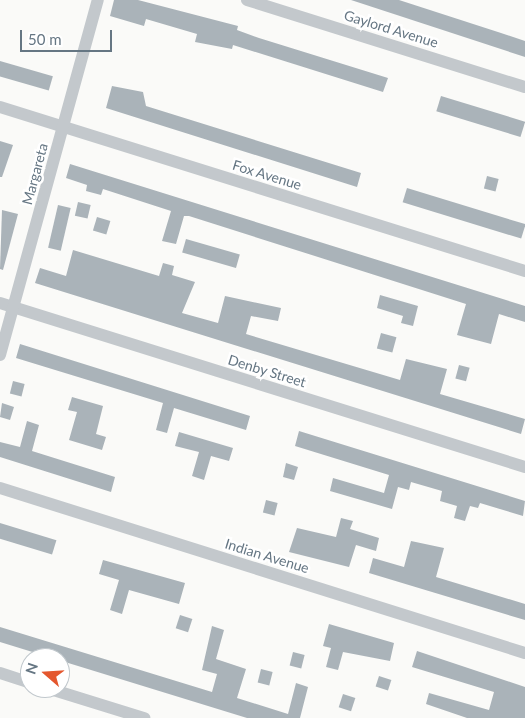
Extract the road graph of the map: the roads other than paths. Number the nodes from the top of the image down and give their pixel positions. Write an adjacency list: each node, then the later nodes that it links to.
1 (98, 0): 5 (street, Margareta)
2 (247, 0): 3 (street, Gaylord Avenue)
3 (525, 87)
4 (0, 107): 5 (street, Fox Avenue)
5 (63, 127): 6 (street, Fox Avenue); 8 (street, Margareta)
6 (525, 271)
7 (0, 304): 8 (street, Denby Street)
8 (13, 308): 9 (street, Margareta); 10 (street, Denby Street)
9 (0, 355)
10 (525, 467)
11 (0, 488): 12 (street, Indian Avenue)
12 (525, 652)
13 (0, 673): 14 (street)
14 (20, 680)
15 (70, 695): 16 (street)
16 (144, 718)

